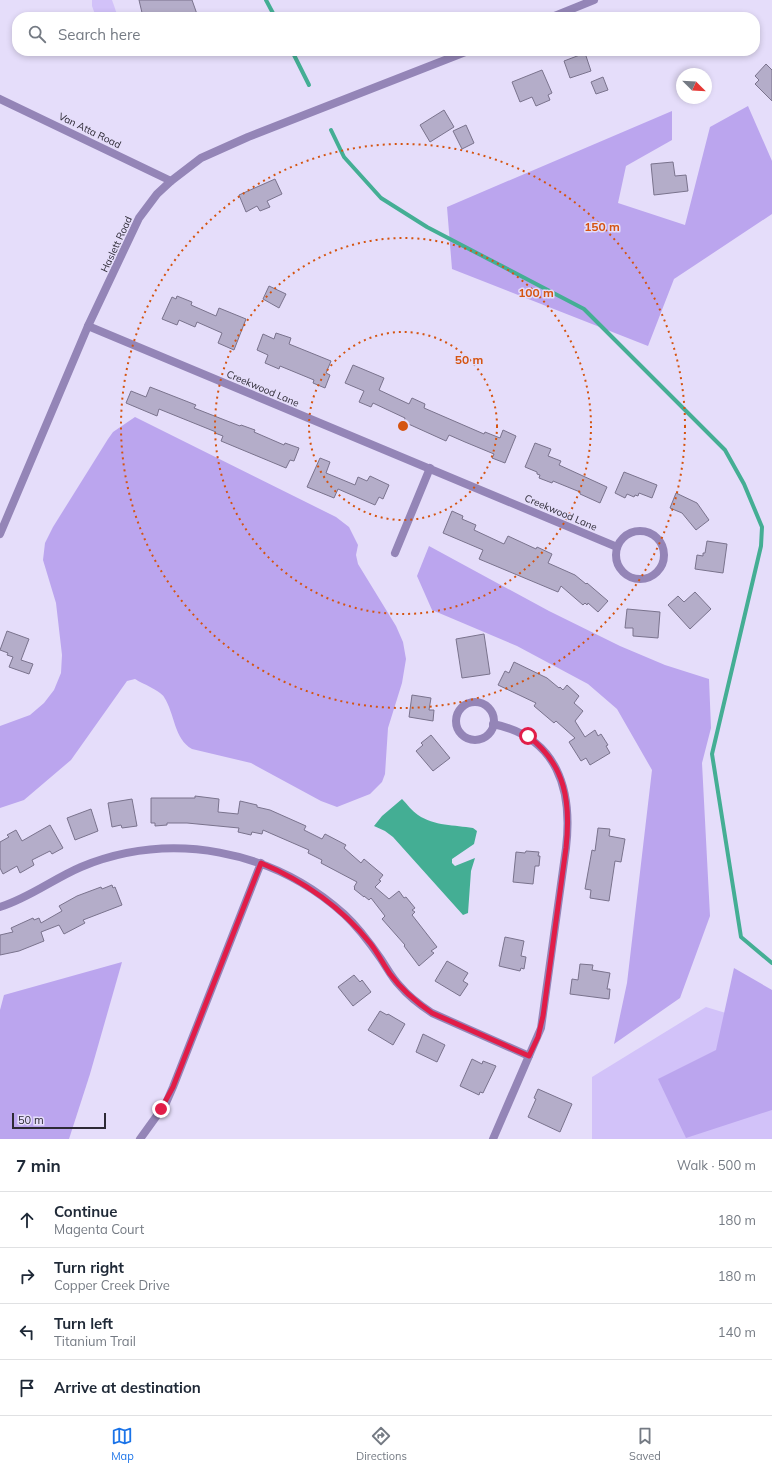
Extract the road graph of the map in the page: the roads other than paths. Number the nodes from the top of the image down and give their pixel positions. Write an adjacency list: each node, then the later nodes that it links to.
1 (594, 0): 2 (street)
2 (564, 12)
3 (455, 56): 5 (street, Haslett Road)
4 (0, 99): 5 (street, Van Atta Road)
5 (171, 181): 6 (street, Haslett Road)
6 (88, 326): 7 (street, Creekwood Lane); 8 (street, Haslett Road)
7 (430, 468): 9 (street, Creekwood Lane); 10 (street)
8 (0, 534)
9 (617, 546): 9 (street)
10 (395, 554)
11 (494, 724): 11 (street); 14 (street)
12 (261, 863): 13 (street); 14 (street); 15 (street)
13 (0, 907)
14 (529, 1056): 16 (street)
15 (140, 1139)
16 (493, 1139)

